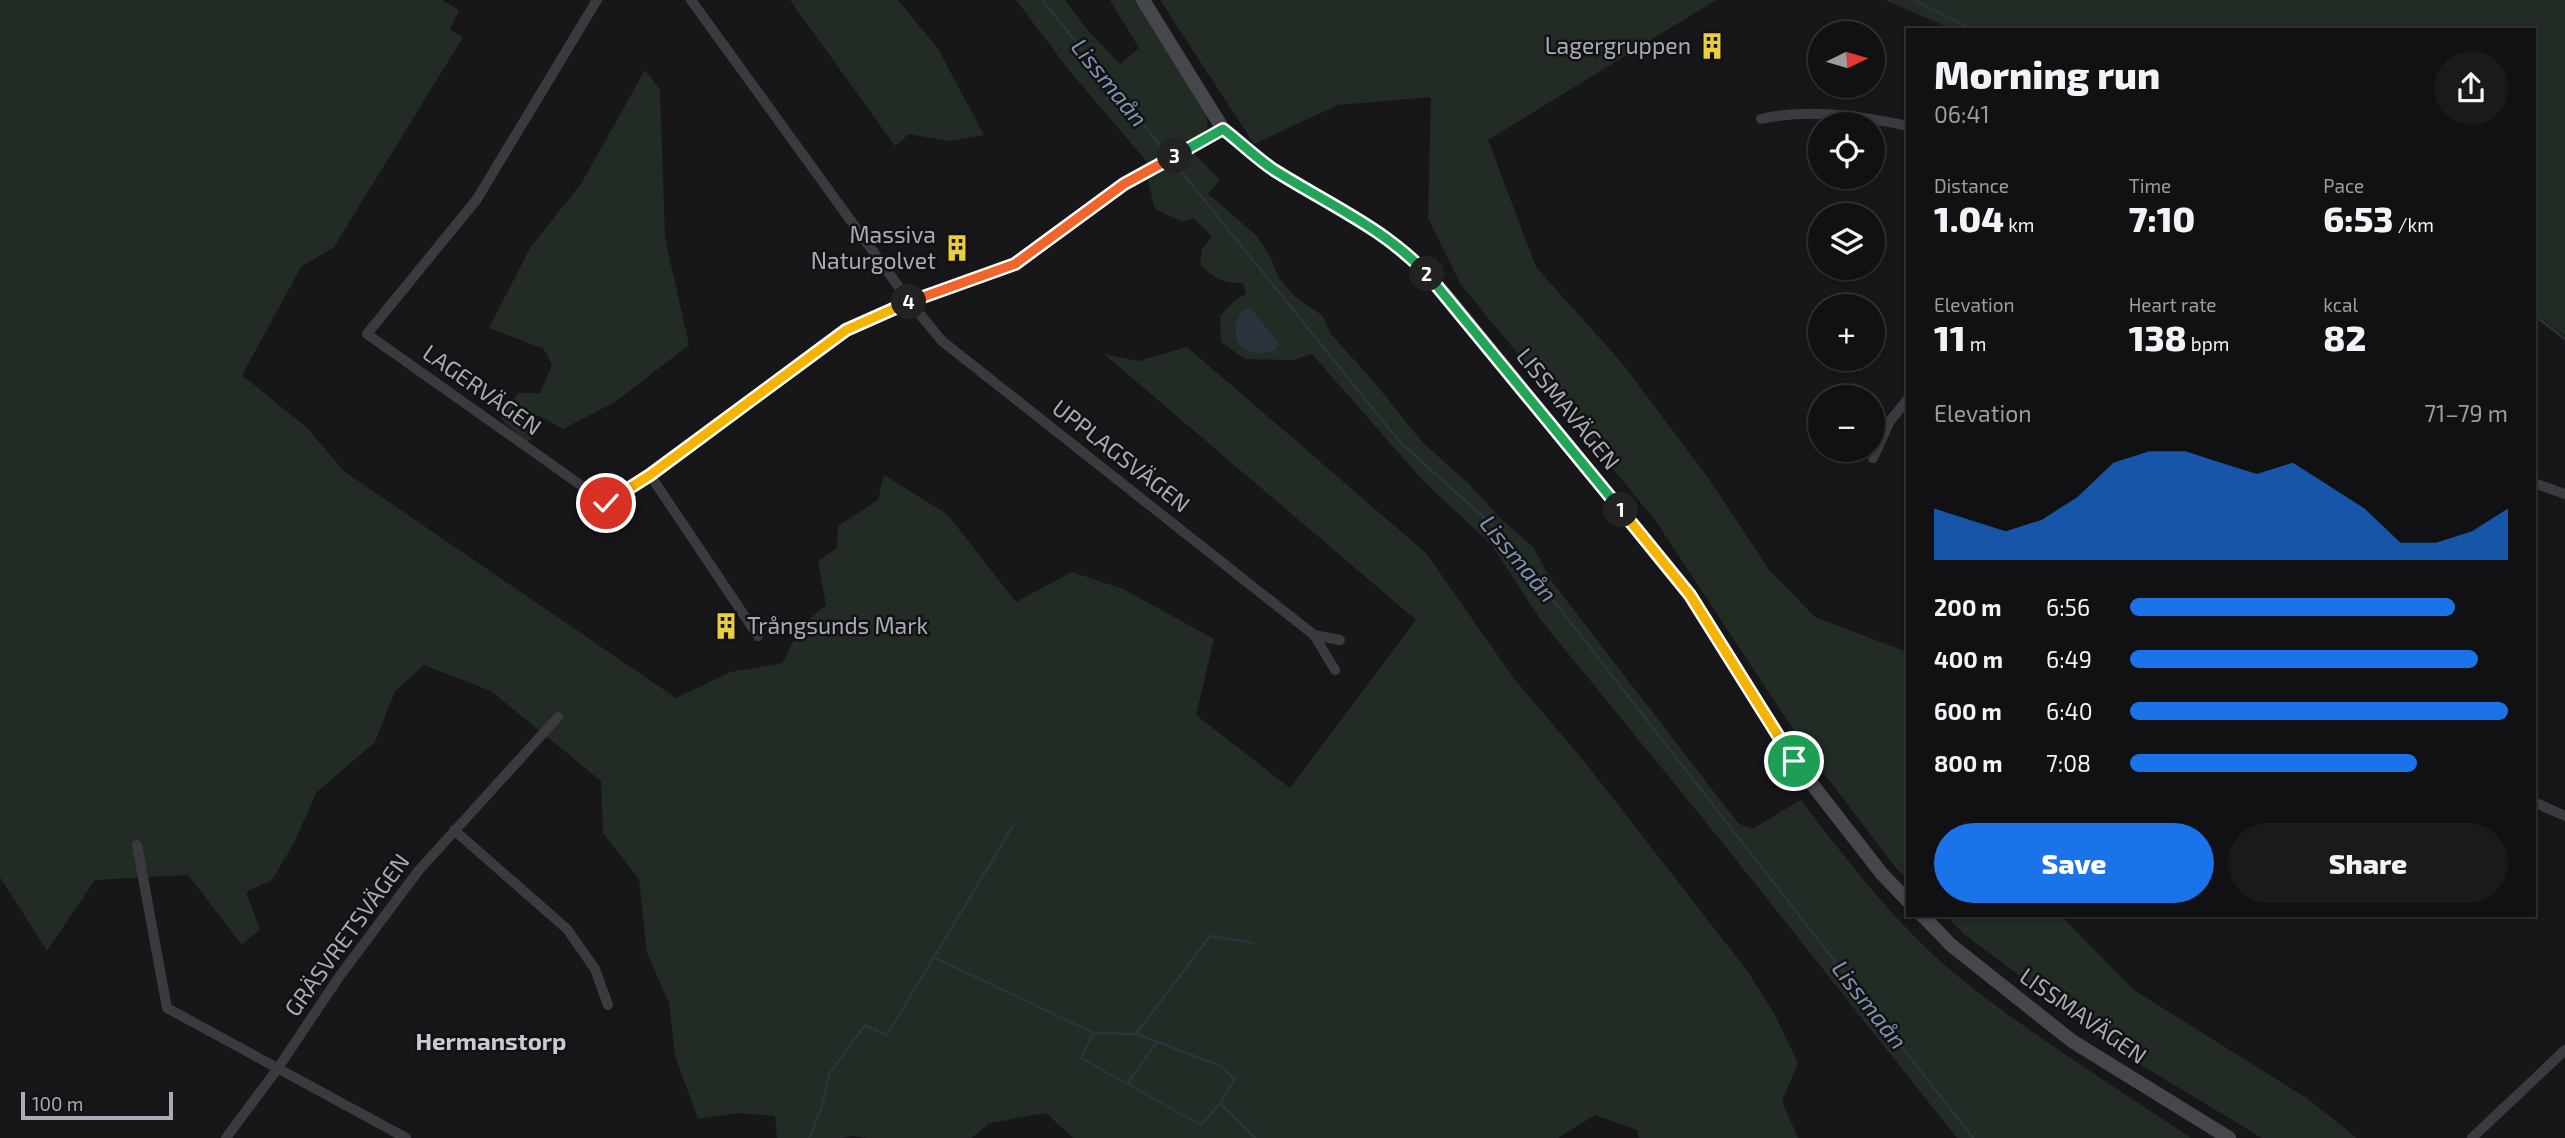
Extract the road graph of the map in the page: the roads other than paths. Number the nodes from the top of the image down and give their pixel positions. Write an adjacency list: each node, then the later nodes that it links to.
1 (597, 0): 10 (street, LAGERVÄGEN)
2 (691, 0): 7 (street)
3 (1143, 0): 6 (street, LISSMAVÄGEN)
4 (1762, 119): 5 (street)
5 (1906, 126)
6 (1223, 129): 7 (street, LAGERVÄGEN); 22 (street, LISSMAVÄGEN)
7 (909, 301): 10 (street, LAGERVÄGEN); 13 (street, UPPLAGSVÄGEN)
8 (1906, 401): 9 (street)
9 (1885, 432)
10 (650, 475): 14 (street)
11 (2536, 484): 12 (street)
12 (2565, 494)
13 (1314, 635): 15 (street); 16 (street)
14 (758, 636)
15 (1340, 640)
16 (1335, 670)
17 (558, 717): 20 (street, GRÄSVRETSVÄGEN)
18 (2536, 803): 19 (street)
19 (2565, 816)
20 (454, 831): 24 (street); 26 (street, GRÄSVRETSVÄGEN)
21 (137, 845): 26 (street)
22 (1906, 899)
23 (1924, 917): 29 (street, LISSMAVÄGEN)
24 (608, 1005)
25 (2565, 1050): 30 (street)
26 (278, 1068): 27 (street, GRÄSVRETSVÄGEN); 28 (street)
27 (226, 1138)
28 (405, 1138)
29 (2229, 1138)
30 (2472, 1138)

